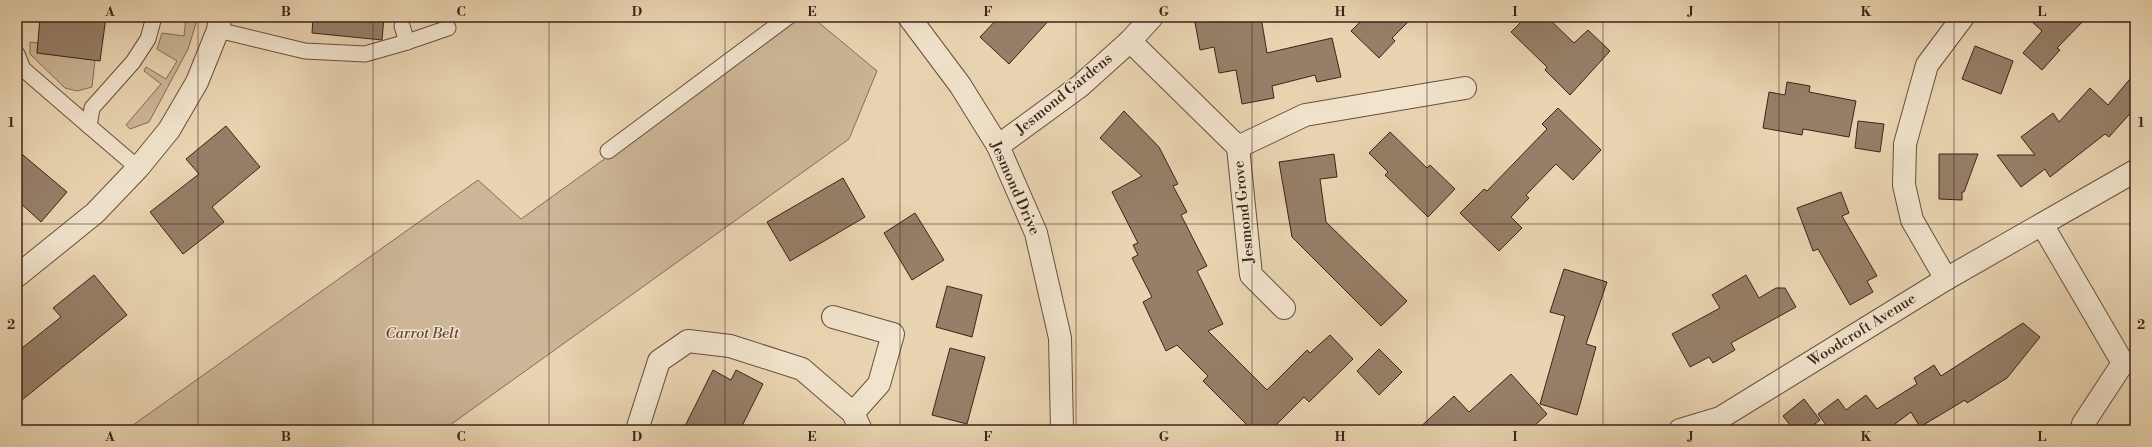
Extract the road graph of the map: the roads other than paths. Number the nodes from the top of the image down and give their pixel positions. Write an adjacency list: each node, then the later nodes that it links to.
1 (154, 17): 13 (lane)
2 (788, 17): 16 (lane)
3 (909, 17): 14 (street, Jesmond Drive)
4 (1152, 17): 9 (street, Jesmond Gardens)
5 (1963, 17): 21 (street)
6 (219, 23): 10 (lane); 17 (street)
7 (402, 26): 10 (lane)
8 (448, 28): 10 (lane)
9 (1130, 41): 14 (street, Jesmond Gardens); 15 (street)
10 (408, 42)
11 (17, 54): 13 (lane)
12 (1465, 88): 15 (street, Jesmond Grove)
13 (89, 126): 17 (lane)
14 (998, 146): 29 (street, Jesmond Drive)
15 (1238, 147): 22 (street, Jesmond Grove)
16 (608, 151)
17 (138, 168): 20 (street)
18 (2135, 171): 19 (street, Woodcroft Avenue)
19 (2043, 226): 21 (street, Woodcroft Avenue); 24 (street)
20 (18, 273)
21 (1946, 279): 26 (street, Woodcroft Avenue)
22 (1284, 308)
23 (833, 317): 25 (street)
24 (2129, 364): 27 (street)
25 (857, 422): 28 (street)
26 (1723, 424): 30 (street, Woodcroft Avenue)
27 (2083, 424)
28 (637, 430)
29 (1062, 430)
30 (1680, 430)

